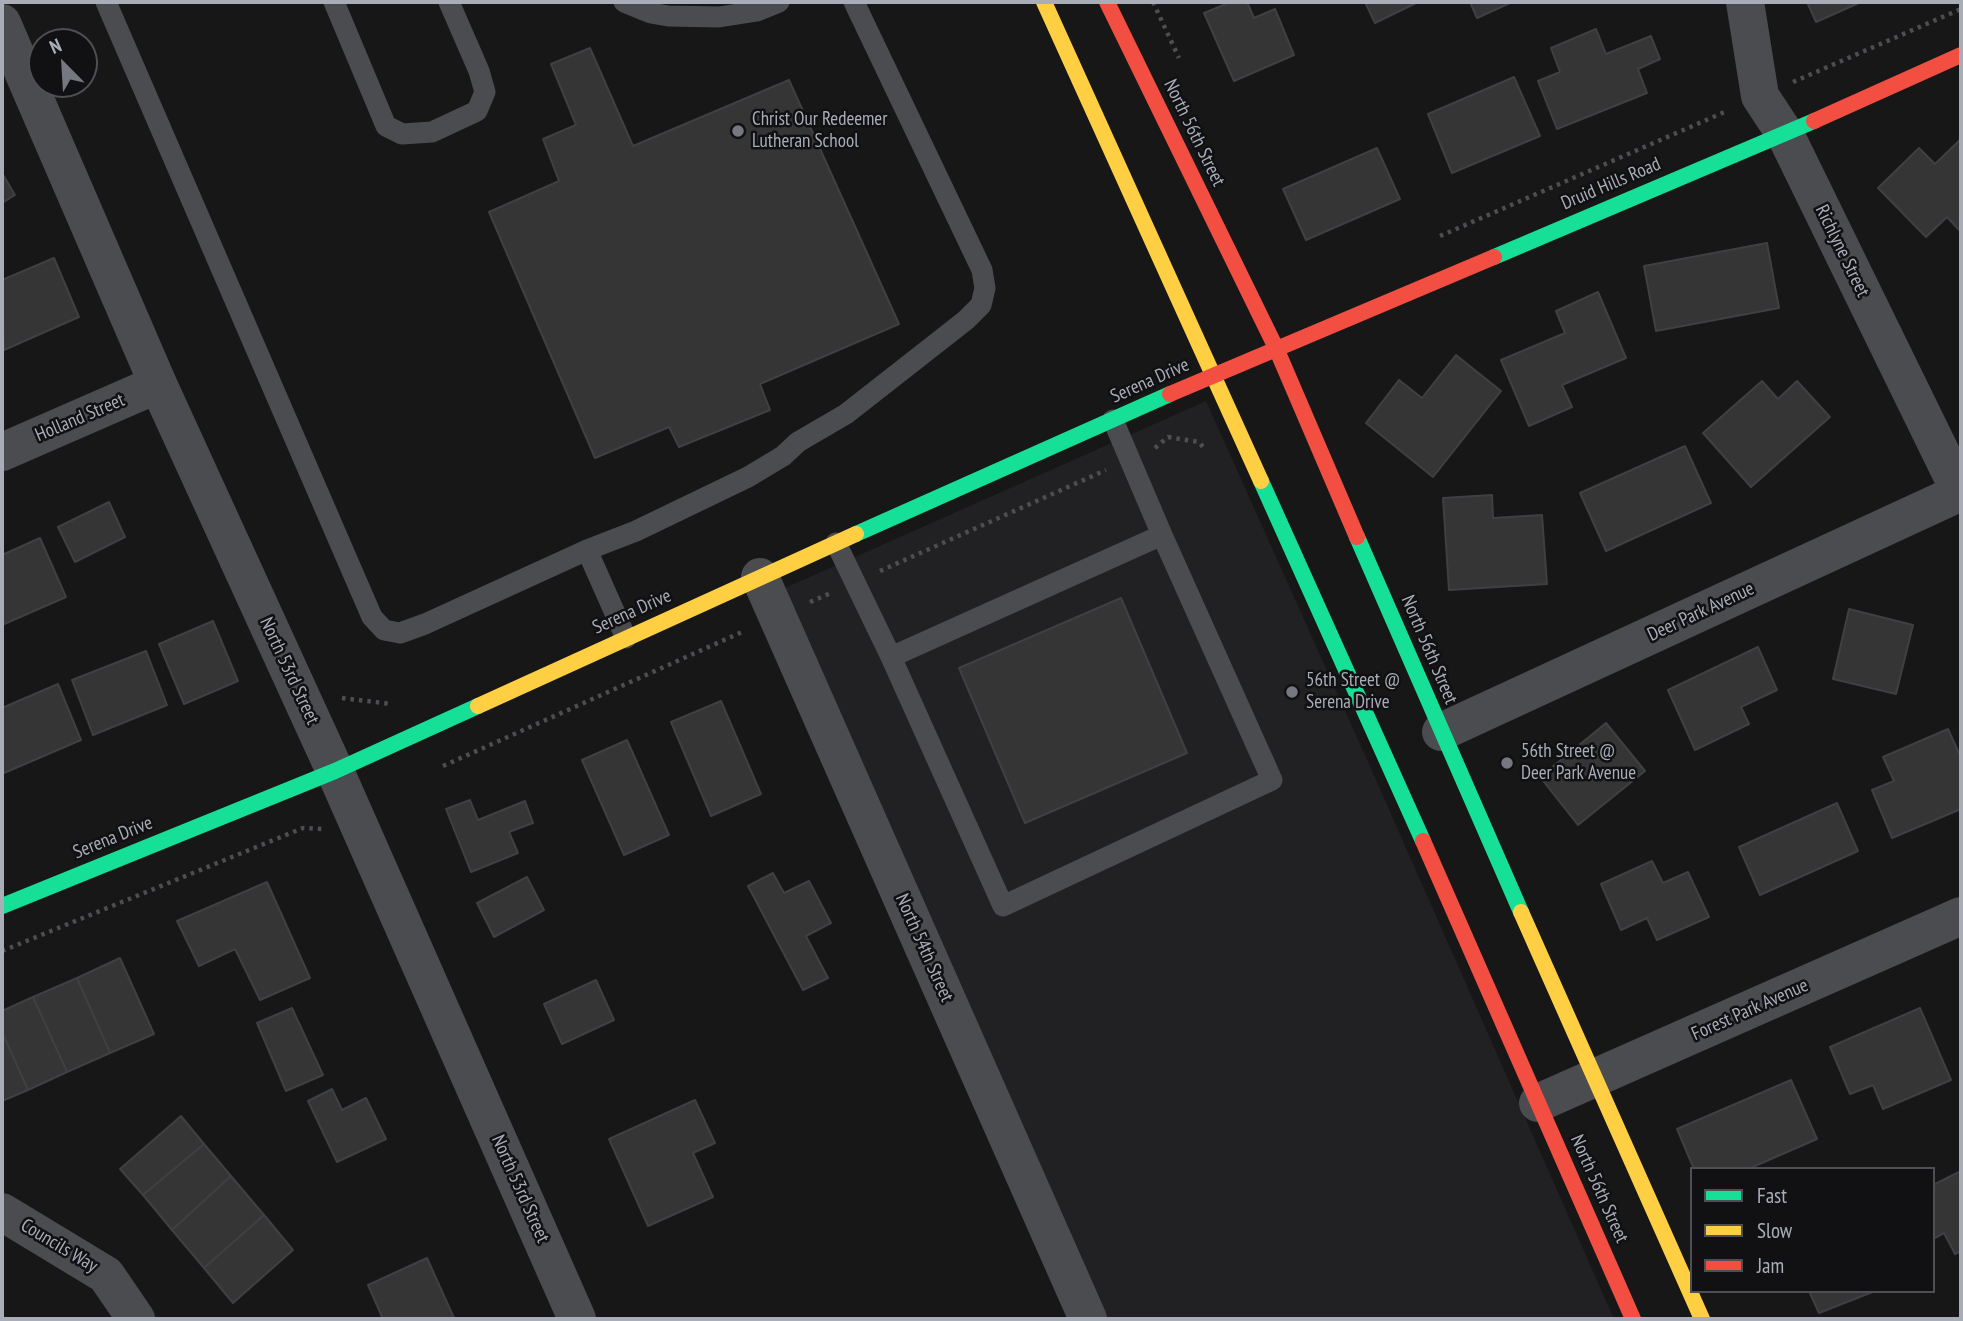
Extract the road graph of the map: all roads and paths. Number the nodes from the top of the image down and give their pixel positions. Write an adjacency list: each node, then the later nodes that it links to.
1 (106, 2): 26 (lane)
2 (334, 2): 3 (lane)
3 (449, 2)
4 (624, 2): 5 (lane)
5 (779, 2)
6 (854, 2): 26 (lane)
7 (1044, 2): 19 (main road, North 56th Street)
8 (1107, 2): 18 (main road, North 56th Street)
9 (1153, 2): 14 (path)
10 (1745, 2): 15 (street, Richlyne Street)
11 (1961, 9): 15 (path)
12 (3, 28): 20 (street, North 53rd Street)
13 (1961, 55): 16 (main road, Druid Hills Road)
14 (1181, 64)
15 (1760, 96): 16 (street, Richlyne Street); 17 (path)
16 (1785, 134): 18 (main road, Druid Hills Road); 23 (street, Richlyne Street)
17 (1430, 241)
18 (1276, 348): 19 (main road, Serena Drive); 31 (main road, North 56th Street)
19 (1214, 375): 21 (main road, Serena Drive); 39 (main road, North 56th Street)
20 (158, 384): 22 (street, Holland Street); 33 (street, North 53rd Street)
21 (1113, 420): 24 (lane); 25 (main road, Serena Drive)
22 (2, 452)
23 (1961, 493): 31 (street, Deer Park Avenue)
24 (1162, 534): 30 (lane); 30 (lane)
25 (835, 543): 27 (main road, Serena Drive); 30 (lane)
26 (587, 550): 29 (lane)
27 (760, 577): 29 (main road, Serena Drive); 45 (street, North 54th Street)
28 (742, 632): 32 (path)
29 (626, 638): 33 (main road, Serena Drive)
30 (891, 657)
31 (1441, 732): 38 (main road, North 56th Street)
32 (437, 768)
33 (335, 771): 34 (street, North 53rd Street); 35 (main road, Serena Drive)
34 (356, 818): 37 (path); 44 (street, North 53rd Street)
35 (2, 906)
36 (1961, 916): 38 (street, Forest Park Avenue)
37 (2, 951)
38 (1595, 1079): 39 (street, Forest Park Avenue); 41 (main road, North 56th Street)
39 (1538, 1103): 46 (main road, North 56th Street)
40 (2, 1212): 43 (street, Councils Way)
41 (1690, 1292)
42 (1690, 1293): 47 (main road, North 56th Street)
43 (136, 1319)
44 (577, 1319)
45 (1088, 1319)
46 (1633, 1319)
47 (1702, 1319)

